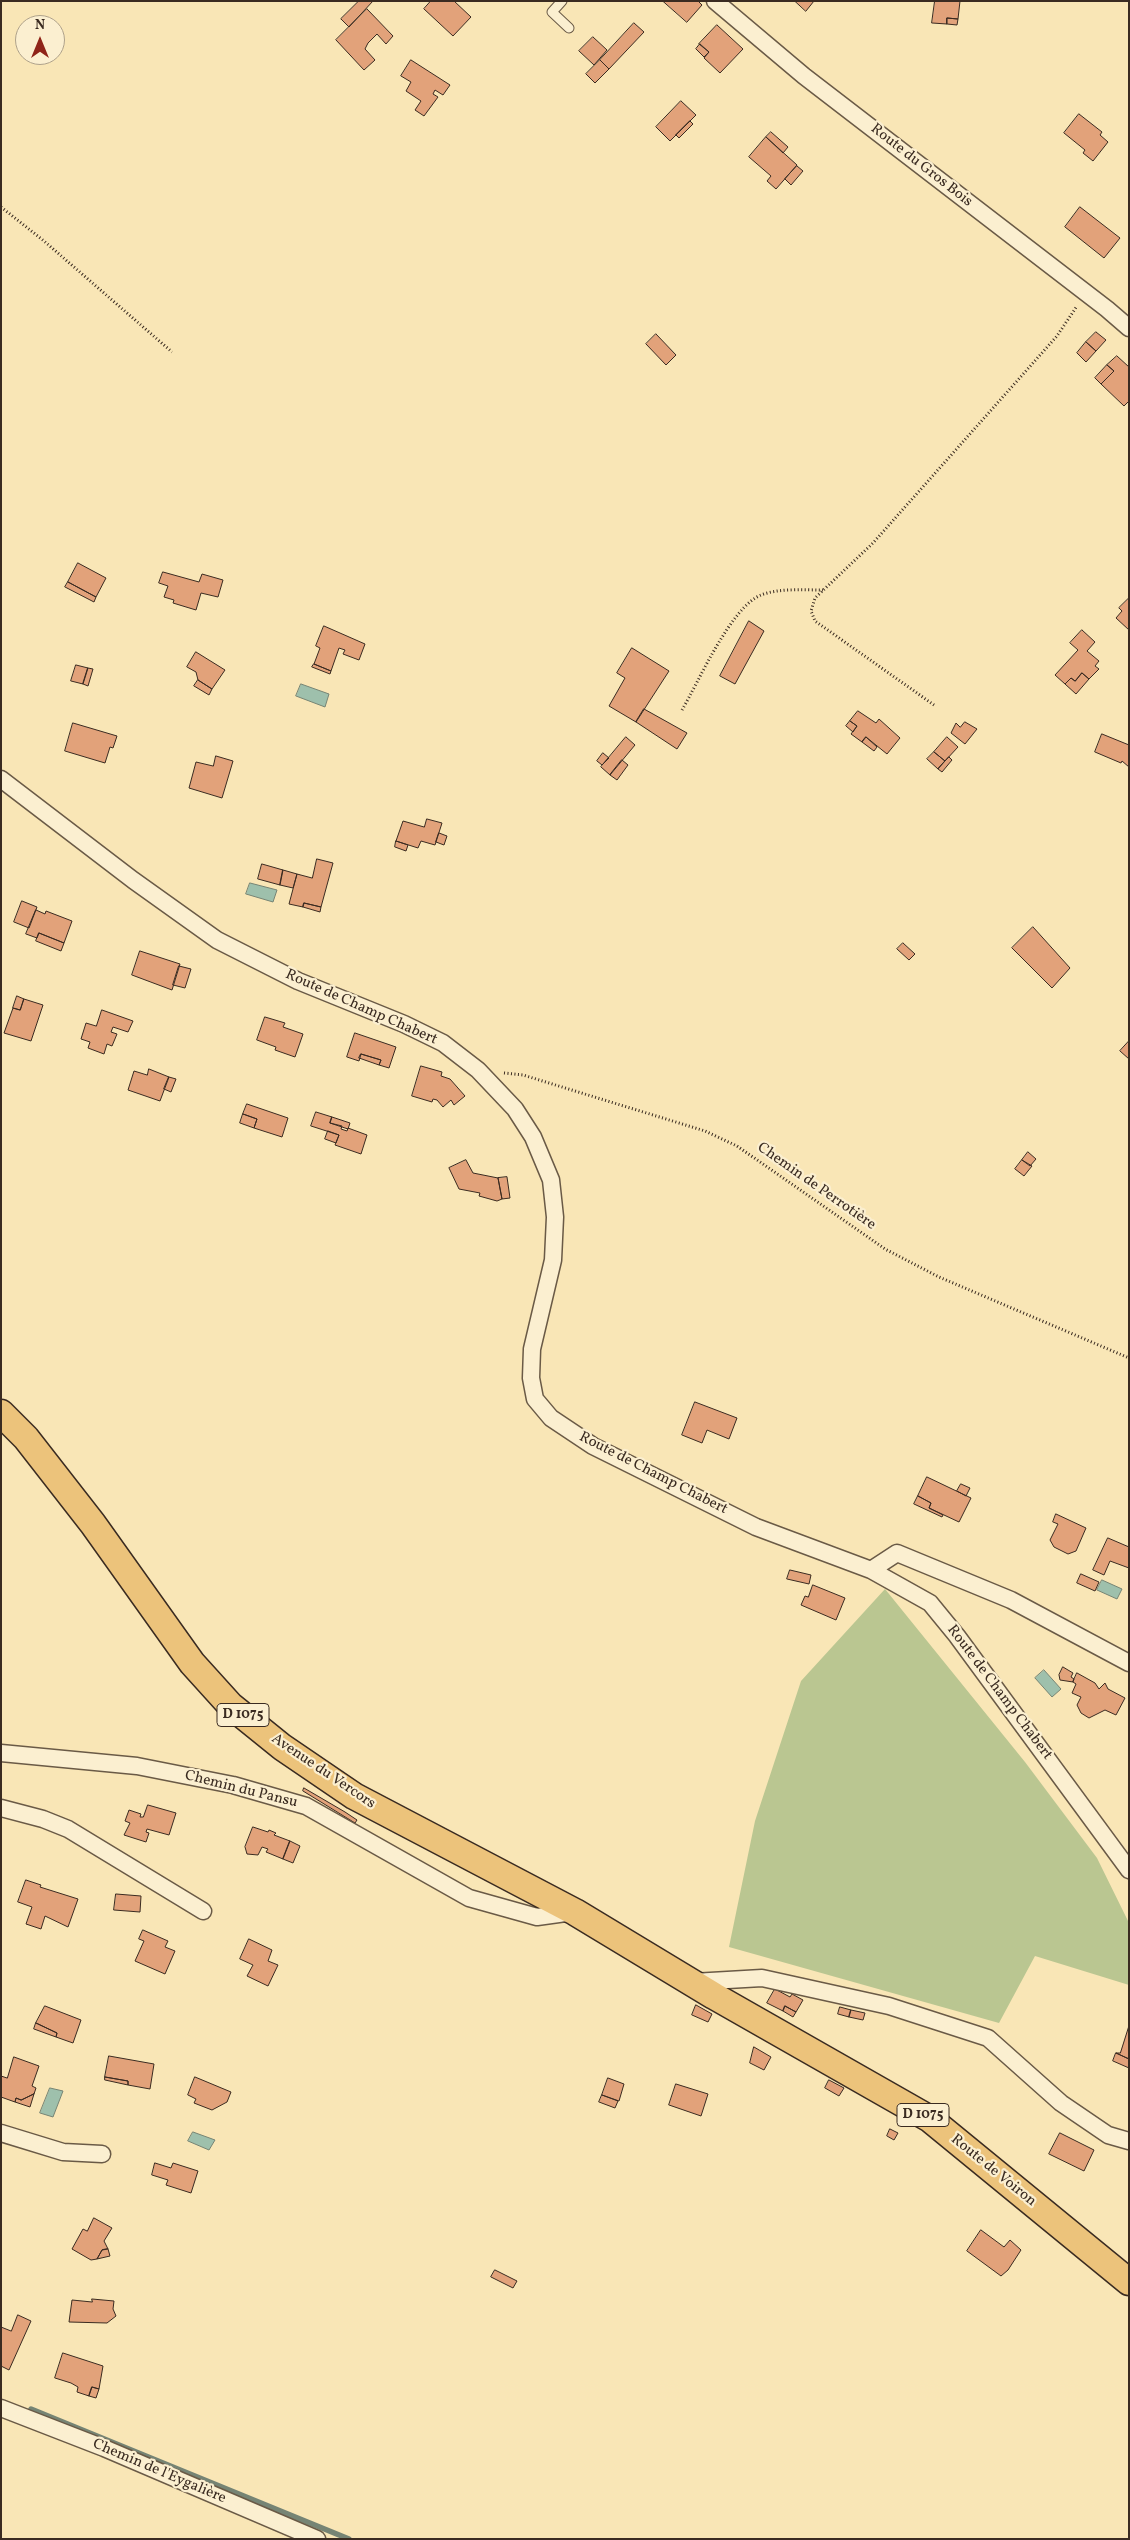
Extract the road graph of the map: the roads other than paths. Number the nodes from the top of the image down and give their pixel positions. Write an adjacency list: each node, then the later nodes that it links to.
1 (562, 1): 3 (lane)
2 (715, 1): 4 (street, Route du Gros Bois)
3 (569, 28)
4 (1129, 328)
5 (1, 778): 7 (street, Route de Champ Chabert)
6 (1, 1413): 13 (main road, Avenue du Vercors / D 1075)
7 (871, 1570): 8 (street); 11 (street, Route de Champ Chabert)
8 (1129, 1663)
9 (1, 1753): 13 (street, Chemin du Pansu)
10 (1, 1808): 12 (street)
11 (1129, 1870)
12 (203, 1911)
13 (575, 1912): 14 (main road, Avenue du Vercors / D 1075)
14 (693, 1982): 16 (street); 18 (main road, Route de Voiron / D 1075)
15 (1, 2133): 17 (street)
16 (1129, 2141)
17 (102, 2154)
18 (1129, 2282)
19 (1, 2408): 20 (street, Chemin de l'Eygalière)
20 (317, 2539)

